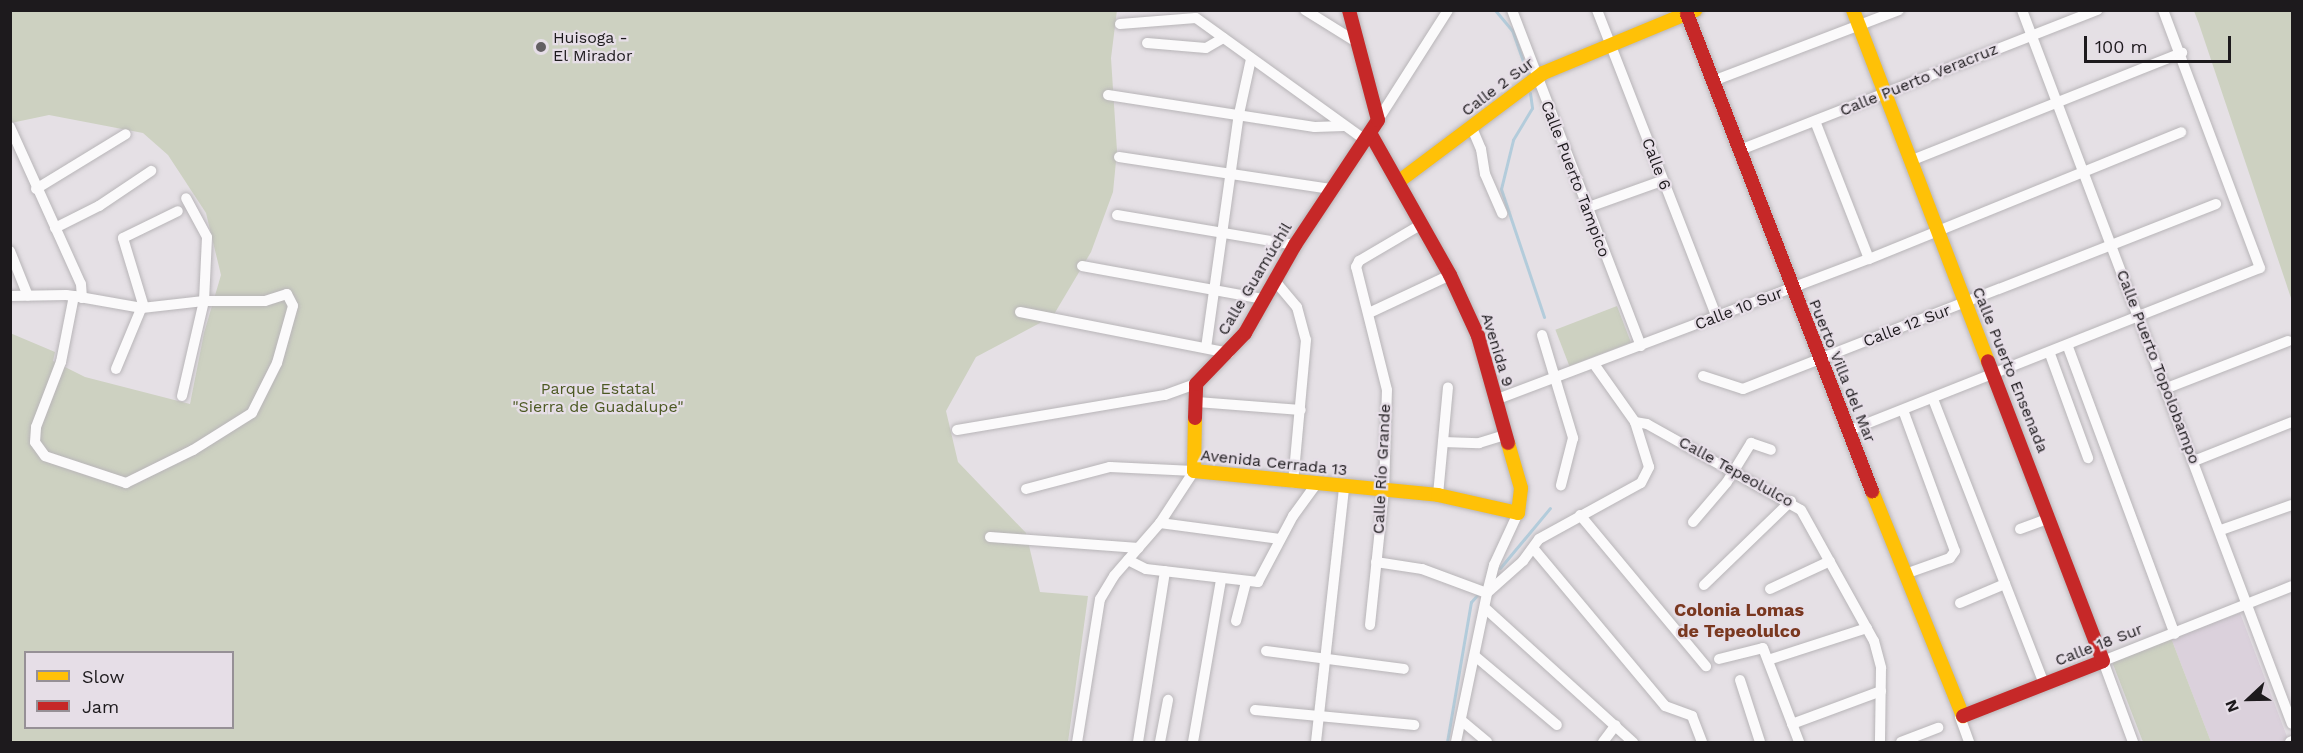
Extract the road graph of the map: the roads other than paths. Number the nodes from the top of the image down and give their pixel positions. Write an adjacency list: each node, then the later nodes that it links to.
1 (1305, 10): 17 (street)
2 (1349, 10): 17 (street)
3 (1448, 10): 27 (street, Calle Guamúchil)
4 (1512, 10): 21 (street, Calle Puerto Tampico)
5 (1597, 10): 18 (street, Calle 6)
6 (1853, 10): 13 (street, Calle Puerto Ensenada)
7 (1899, 10): 13 (street)
8 (2022, 10): 14 (street, Calle Puerto Topolobampo)
9 (2098, 10): 14 (street, Calle Puerto Veracruz)
10 (2163, 10): 19 (street)
11 (1689, 12): 18 (street, Calle 2 Sur); 22 (street, Puerto Villa del Mar)
12 (1120, 24): 15 (street)
13 (1859, 26): 22 (street); 23 (street, Calle Puerto Ensenada)
14 (2031, 35): 23 (street, Calle Puerto Veracruz); 25 (street, Calle Puerto Topolobampo)
15 (1223, 38): 16 (street); 20 (street)
16 (1147, 43)
17 (1358, 43): 27 (street)
18 (1611, 46): 21 (street, Calle 2 Sur); 41 (street, Calle 6)
19 (2182, 54): 25 (street); 74 (street)
20 (1251, 59): 26 (street); 29 (street)
21 (1538, 77): 31 (street, Calle 2 Sur); 47 (street, Calle Puerto Tampico)
22 (1713, 81): 35 (street, Puerto Villa del Mar)
23 (1884, 94): 28 (street, Calle Puerto Veracruz); 37 (street, Calle Puerto Ensenada)
24 (1108, 95): 26 (street)
25 (2055, 105): 37 (street); 39 (street, Calle Puerto Topolobampo)
26 (1239, 114): 29 (street); 40 (street)
27 (1378, 120): 34 (street, Calle Guamúchil)
28 (1815, 121): 35 (street, Calle Puerto Veracruz); 58 (street)
29 (1344, 126): 34 (street)
30 (10, 127): 43 (street)
31 (1472, 128): 42 (street, Calle 2 Sur); 49 (street)
32 (2181, 132): 39 (street, Calle 10 Sur)
33 (126, 134): 43 (street)
34 (1368, 136): 42 (street, Avenida 9); 44 (street, Calle Guamúchil)
35 (1740, 150): 62 (street, Puerto Villa del Mar)
36 (1119, 157): 40 (street)
37 (1910, 161): 53 (street, Calle Puerto Ensenada)
38 (151, 171): 52 (street)
39 (2082, 173): 53 (street, Calle 10 Sur); 56 (street, Calle Puerto Topolobampo)
40 (1231, 174): 44 (street); 54 (street)
41 (1662, 181): 47 (street); 73 (street, Calle 6)
42 (1398, 182): 51 (street, Avenida 9)
43 (36, 189): 52 (street)
44 (1331, 189): 55 (street, Calle Guamúchil)
45 (186, 198): 68 (street)
46 (2216, 204): 56 (street, Calle 12 Sur)
47 (1586, 208): 77 (street, Calle Puerto Tampico)
48 (178, 211): 70 (street)
49 (1502, 213)
50 (1117, 215): 54 (street)
51 (1422, 224): 60 (street, Avenida 9); 72 (street, Calle Río Grande)
52 (54, 228): 66 (street)
53 (1937, 231): 58 (street, Calle 10 Sur); 69 (street, Calle Puerto Ensenada)
54 (1224, 233): 55 (street); 63 (street)
55 (1295, 245): 61 (street, Calle Guamúchil)
56 (2110, 246): 69 (street, Calle 12 Sur); 74 (street, Calle Puerto Topolobampo)
57 (10, 251): 65 (street)
58 (1869, 259): 62 (street, Calle 10 Sur)
59 (1082, 266): 63 (street)
60 (1450, 275): 72 (street); 93 (street, Avenida 9)
61 (1275, 281): 67 (street, Calle Guamúchil); 95 (street)
62 (1792, 289): 73 (street, Calle 10 Sur); 82 (street, Puerto Villa del Mar)
63 (1214, 292): 67 (street); 79 (street)
64 (10, 296): 65 (street)
65 (28, 296): 66 (street)
66 (78, 297): 68 (street); 70 (street)
67 (1264, 299): 80 (street, Calle Guamúchil)
68 (204, 301): 70 (street); 91 (street)
69 (1966, 304): 82 (street, Calle 12 Sur); 85 (street, Calle Puerto Ensenada)
70 (142, 308): 84 (street)
71 (1020, 312): 79 (street)
72 (1369, 313): 113 (street, Calle Río Grande)
73 (1717, 317): 77 (street, Calle 10 Sur)
74 (2139, 317): 78 (street); 90 (street, Calle Puerto Topolobampo)
75 (1542, 335): 87 (street)
76 (2288, 341): 90 (street)
77 (1641, 346): 83 (street, Calle 10 Sur)
78 (2068, 347): 81 (street); 146 (street)
79 (1206, 348): 80 (street)
80 (1229, 352): 88 (street, Calle Guamúchil)
81 (2050, 354): 85 (street); 104 (street)
82 (1820, 360): 86 (street, Calle 12 Sur); 100 (street, Puerto Villa del Mar)
83 (1594, 364): 87 (street, Calle 10 Sur); 97 (street)
84 (116, 369)
85 (1994, 374): 92 (street); 119 (street, Calle Puerto Ensenada)
86 (1703, 376)
87 (1557, 379): 93 (street, Calle 10 Sur); 110 (street)
88 (1196, 384): 94 (street); 99 (street, Calle Guamúchil)
89 (1448, 387): 102 (street)
90 (2167, 388): 105 (street, Calle Puerto Topolobampo)
91 (182, 396)
92 (1933, 399): 96 (street); 135 (street)
93 (1496, 400): 101 (street, Avenida 9)
94 (1197, 402): 95 (street); 106 (street)
95 (1301, 410): 108 (street)
96 (1903, 410): 100 (street); 132 (street)
97 (1635, 422): 107 (street, Calle Tepeolulco); 118 (street)
98 (2292, 422): 105 (street)
99 (957, 430)
100 (1848, 431): 132 (street, Puerto Villa del Mar)
101 (1506, 435): 102 (street); 117 (street, Avenida 9)
102 (1443, 442): 114 (street)
103 (1771, 450): 107 (street)
104 (2088, 458)
105 (2194, 461): 123 (street, Calle Puerto Topolobampo)
106 (1194, 471): 108 (street, Avenida Cerrada 13); 112 (street, Avenida Cerrada 13); 121 (street)
107 (1735, 471): 115 (street, Calle Tepeolulco); 120 (street)
108 (1293, 482): 109 (street, Avenida Cerrada 13)
109 (1316, 484): 111 (street, Avenida Cerrada 13); 125 (street)
110 (1560, 485)
111 (1344, 487): 113 (street, Avenida Cerrada 13); 149 (street)
112 (1026, 489)
113 (1384, 490): 114 (street, Avenida Cerrada 13); 130 (street, Calle Río Grande)
114 (1438, 495): 117 (street, Avenida Cerrada 13)
115 (1791, 501): 129 (street, Calle Tepeolulco); 136 (street)
116 (2292, 505): 123 (street)
117 (1518, 513): 139 (street, Avenida 9)
118 (1580, 515): 127 (street); 153 (street)
119 (2050, 518): 122 (street); 152 (street, Calle Puerto Ensenada)
120 (1693, 522)
121 (1160, 523): 125 (street); 126 (street)
122 (2020, 529)
123 (2221, 530): 141 (street, Calle Puerto Topolobampo)
124 (990, 537): 126 (street)
125 (1280, 539): 134 (street)
126 (1139, 548): 128 (street)
127 (1533, 548): 139 (street); 178 (street)
128 (1128, 560): 131 (street); 169 (street)
129 (1830, 561): 138 (street); 145 (street, Calle Tepeolulco)
130 (1376, 562): 139 (street); 144 (street, Calle Río Grande)
131 (1165, 571): 133 (street); 170 (street)
132 (1905, 574): 161 (street, Puerto Villa del Mar)
133 (1221, 580): 134 (street); 172 (street)
134 (1246, 582): 143 (street)
135 (2005, 584): 140 (street); 156 (street)
136 (1704, 585)
137 (2292, 586): 141 (street, Calle 18 Sur)
138 (1770, 589)
139 (1487, 593): 142 (street, Avenida 9)
140 (1960, 603)
141 (2249, 603): 146 (street, Calle 18 Sur); 164 (street, Calle Puerto Topolobampo)
142 (1485, 608): 148 (street, Avenida 9); 167 (street)
143 (1236, 621)
144 (1370, 625)
145 (1867, 627): 151 (street); 157 (street, Calle Tepeolulco)
146 (2175, 634): 152 (street, Calle 18 Sur)
147 (1266, 651): 149 (street)
148 (1475, 656): 162 (street, Avenida 9); 166 (street)
149 (1326, 658): 154 (street); 160 (street)
150 (1719, 659): 151 (street)
151 (1768, 660): 163 (street)
152 (2103, 661): 156 (street, Calle 18 Sur); 184 (street, Calle Puerto Ensenada)
153 (1706, 666)
154 (1404, 669)
155 (1740, 680): 179 (street)
156 (2044, 684): 161 (street, Calle 18 Sur)
157 (1881, 691): 163 (street); 181 (street, Calle Tepeolulco)
158 (1168, 700): 171 (street)
159 (1255, 710): 160 (street)
160 (1320, 716): 165 (street); 173 (street)
161 (1960, 717): 183 (street, Puerto Villa del Mar)
162 (1461, 720): 174 (street, Avenida 9); 175 (street)
163 (1792, 724): 180 (street)
164 (2292, 724)
165 (1414, 725)
166 (1557, 725)
167 (1616, 725): 176 (street); 177 (street)
168 (1938, 728): 182 (street)
169 (1077, 742)
170 (1137, 742)
171 (1160, 742)
172 (1193, 742)
173 (1316, 742)
174 (1456, 742)
175 (1487, 742)
176 (1603, 742)
177 (1633, 742)
178 (1702, 742)
179 (1760, 742)
180 (1799, 742)
181 (1880, 742)
182 (1901, 742)
183 (1969, 742)
184 (2133, 742)

